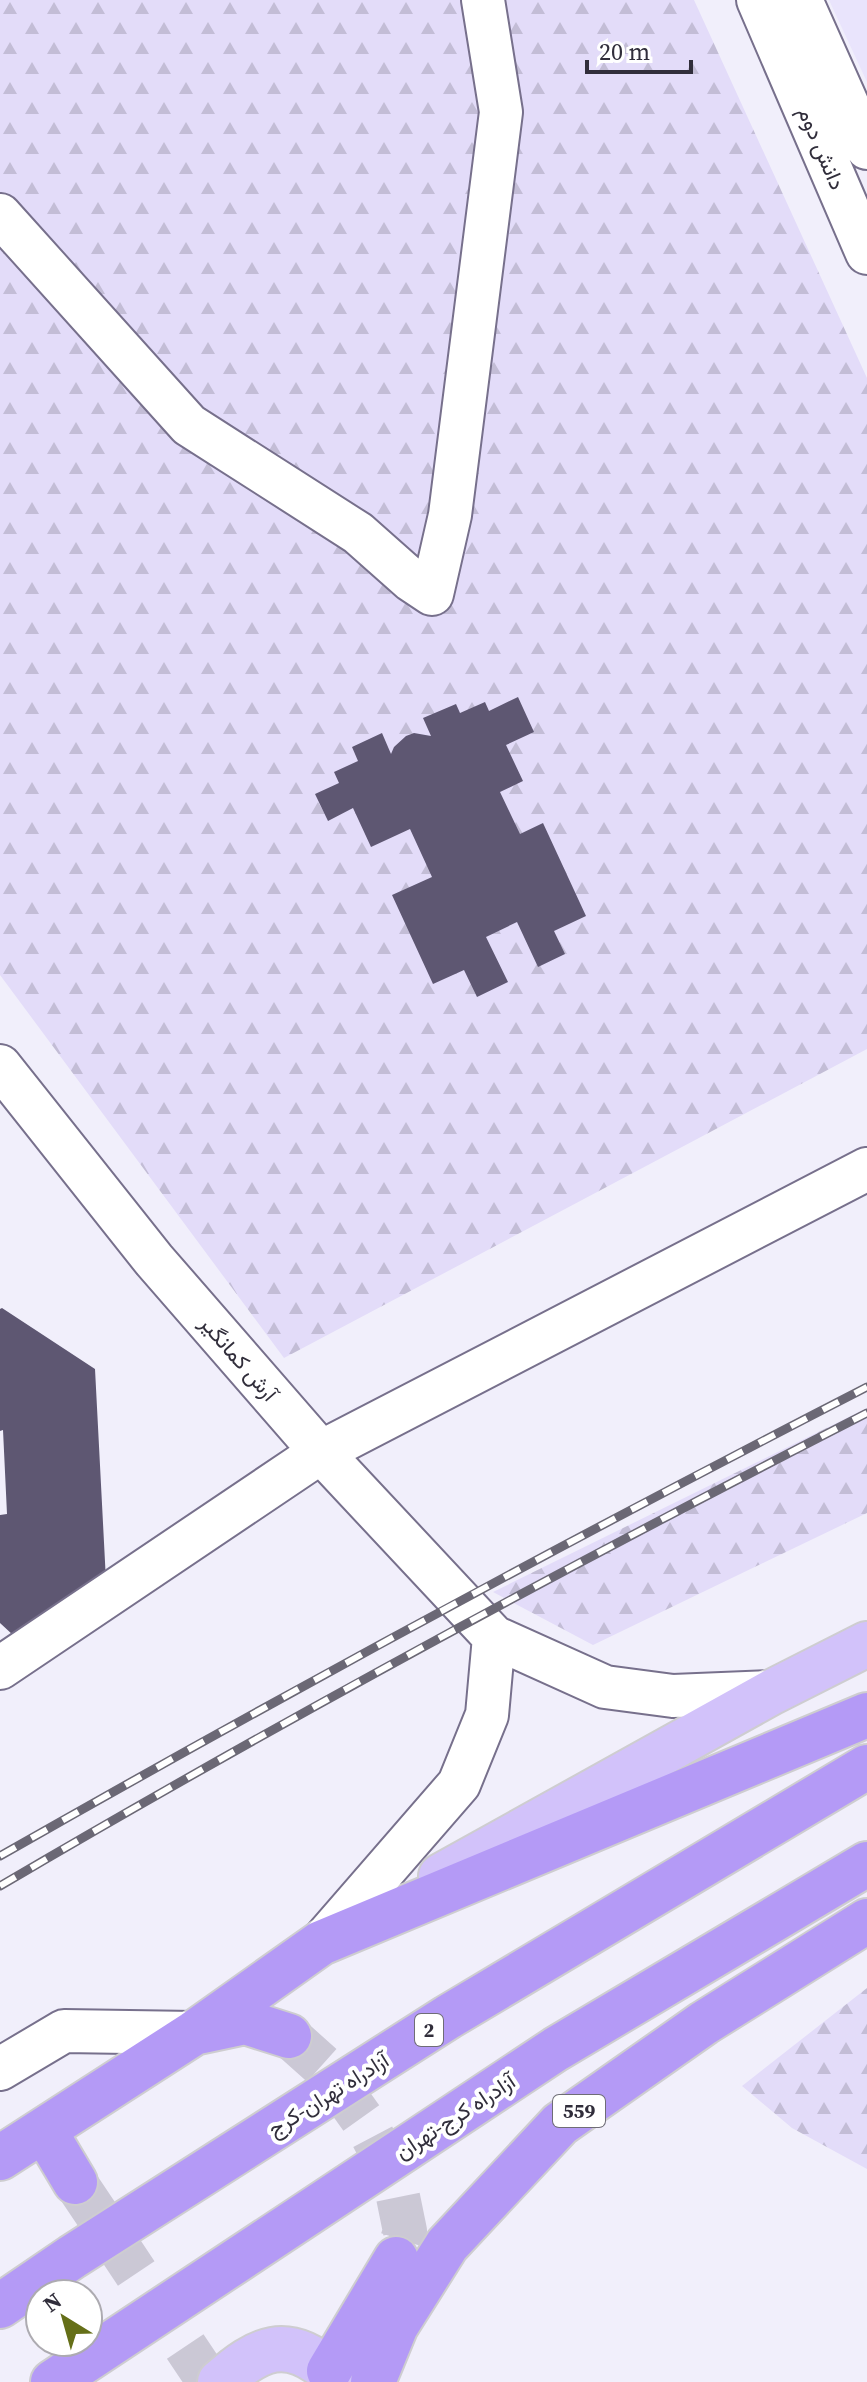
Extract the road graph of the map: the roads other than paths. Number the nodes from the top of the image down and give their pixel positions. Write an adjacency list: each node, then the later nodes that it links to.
1 (483, 0): 5 (street)
2 (758, 0): 6 (street, دانش دوم)
3 (801, 0): 4 (street, دانش دوم)
4 (867, 148)
5 (0, 215)
6 (867, 253)
7 (0, 1066): 9 (street, آرش کمانگیر)
8 (859, 1170): 9 (street)
9 (321, 1452): 10 (street, آرش کمانگیر); 12 (street)
10 (494, 1637): 13 (street); 18 (street)
11 (867, 1644): 13 (main road)
12 (0, 1668)
13 (772, 1692): 18 (main road)
14 (867, 1715): 18 (highway)
15 (867, 1767): 26 (highway, آزادراه تهران-کرج / 2)
16 (867, 1864): 29 (highway, آزادراه کرج-تهران)
17 (867, 1921): 27 (highway, 559)
18 (321, 1943): 19 (highway)
19 (194, 2033): 20 (highway); 21 (street); 22 (highway)
20 (289, 2036)
21 (0, 2069)
22 (44, 2130): 23 (highway); 24 (highway)
23 (0, 2158)
24 (75, 2182)
25 (396, 2259): 28 (highway)
26 (0, 2306)
27 (396, 2326): 28 (highway); 31 (highway, 559)
28 (339, 2378): 30 (main road)
29 (53, 2382)
30 (220, 2382)
31 (373, 2382)

